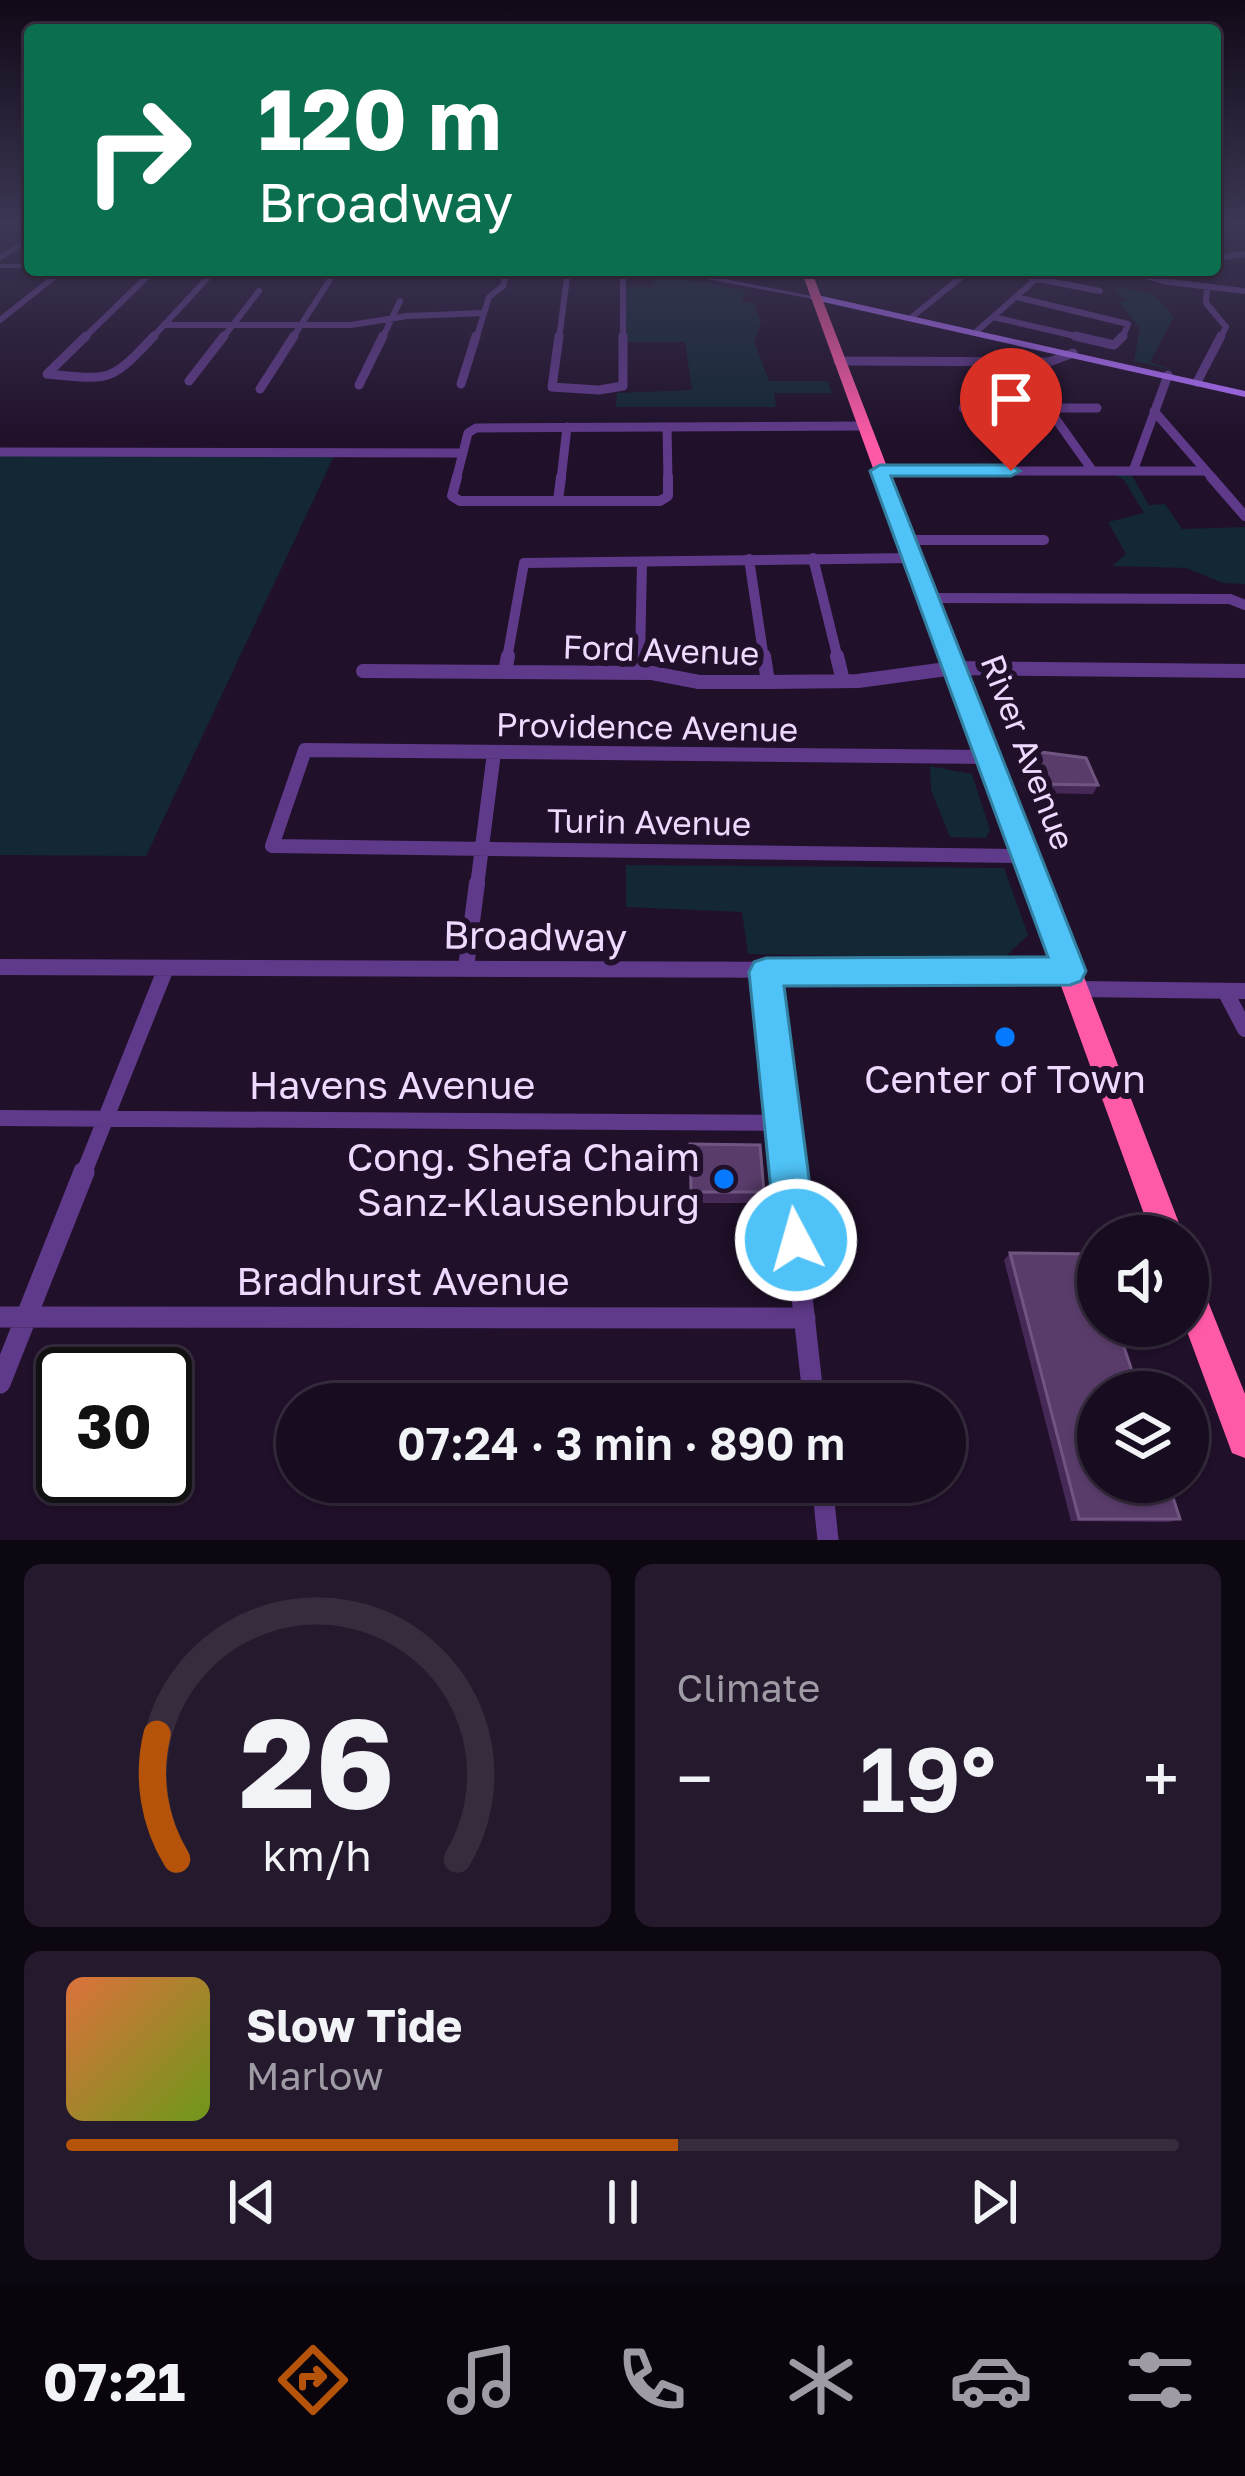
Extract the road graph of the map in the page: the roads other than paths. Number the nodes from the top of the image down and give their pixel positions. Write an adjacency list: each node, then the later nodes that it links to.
1 (814, 297): 26 (highway, River Avenue)
2 (28, 298): 20 (street)
3 (125, 298): 21 (street)
4 (190, 298): 21 (street)
5 (254, 298): 22 (street)
6 (319, 298): 23 (street)
7 (489, 298): 16 (street)
8 (564, 298): 9 (street)
9 (623, 298)
10 (818, 298): 17 (main road)
11 (936, 298): 17 (street)
12 (1015, 298): 18 (street)
13 (1020, 298): 18 (street)
14 (1206, 298): 28 (street)
15 (400, 301): 19 (street)
16 (484, 313): 19 (street); 30 (street)
17 (912, 317): 24 (main road)
18 (993, 317): 24 (street)
19 (391, 319): 23 (street); 31 (street)
20 (0, 320)
21 (165, 325): 22 (street)
22 (232, 325): 23 (street); 29 (street)
23 (301, 325): 32 (street)
24 (976, 331): 25 (main road)
25 (1073, 353): 26 (street); 27 (main road)
26 (838, 362): 38 (highway, River Avenue)
27 (1168, 375): 28 (main road); 37 (street)
28 (1194, 378): 33 (main road)
29 (189, 381)
30 (461, 384)
31 (359, 385)
32 (260, 389)
33 (1245, 394)
34 (964, 408): 35 (street)
35 (1048, 408): 36 (street); 43 (street)
36 (1097, 408)
37 (1154, 411): 45 (street); 46 (street)
38 (862, 426): 40 (street); 44 (highway, River Avenue)
39 (567, 427): 40 (street); 42 (street); 47 (street)
40 (667, 427): 47 (street)
41 (0, 452): 42 (street)
42 (463, 453): 47 (street)
43 (1092, 470): 44 (street); 45 (street)
44 (880, 471): 50 (highway, River Avenue)
45 (1133, 471): 46 (street)
46 (1205, 471): 48 (street)
47 (558, 501)
48 (1245, 516)
49 (1044, 540): 50 (street)
50 (909, 549): 51 (street); 54 (highway, River Avenue)
51 (813, 558): 52 (street); 61 (street)
52 (748, 559): 53 (street); 62 (street)
53 (642, 562): 59 (street); 60 (street)
54 (928, 598): 55 (street); 56 (highway, River Avenue)
55 (1245, 604)
56 (955, 668): 58 (street, Ford Avenue); 61 (street, Ford Avenue); 64 (highway, River Avenue)
57 (363, 671): 59 (street, Ford Avenue)
58 (1245, 671)
59 (505, 672): 60 (street, Ford Avenue)
60 (640, 673): 62 (street, Ford Avenue)
61 (843, 681): 62 (street, Ford Avenue)
62 (768, 682)
63 (494, 753): 64 (street, Providence Avenue); 65 (street, Providence Avenue); 66 (street)
64 (988, 757): 67 (highway, River Avenue)
65 (272, 846): 66 (street, Turin Avenue)
66 (481, 851): 67 (street, Turin Avenue); 70 (street)
67 (1026, 856): 72 (highway, River Avenue)
68 (0, 967): 69 (street, Broadway)
69 (166, 968): 70 (street, Broadway); 77 (street)
70 (466, 968): 71 (street, Broadway)
71 (766, 972): 72 (street, Broadway); 78 (street)
72 (1073, 980): 73 (street, Broadway); 79 (highway, River Avenue)
73 (1225, 991): 74 (street, Broadway); 75 (street)
74 (1245, 991)
75 (1245, 1029)
76 (0, 1118): 77 (street, Havens Avenue)
77 (105, 1119): 78 (street, Havens Avenue); 81 (street)
78 (784, 1124): 82 (street)
79 (1160, 1215)
80 (0, 1317): 81 (street, Bradhurst Avenue)
81 (27, 1317): 82 (street, Bradhurst Avenue); 84 (street)
82 (805, 1318): 85 (street)
83 (1209, 1346): 86 (highway)
84 (0, 1383)
85 (812, 1383)
86 (1245, 1441)
87 (825, 1503): 88 (street)
88 (829, 1540)

